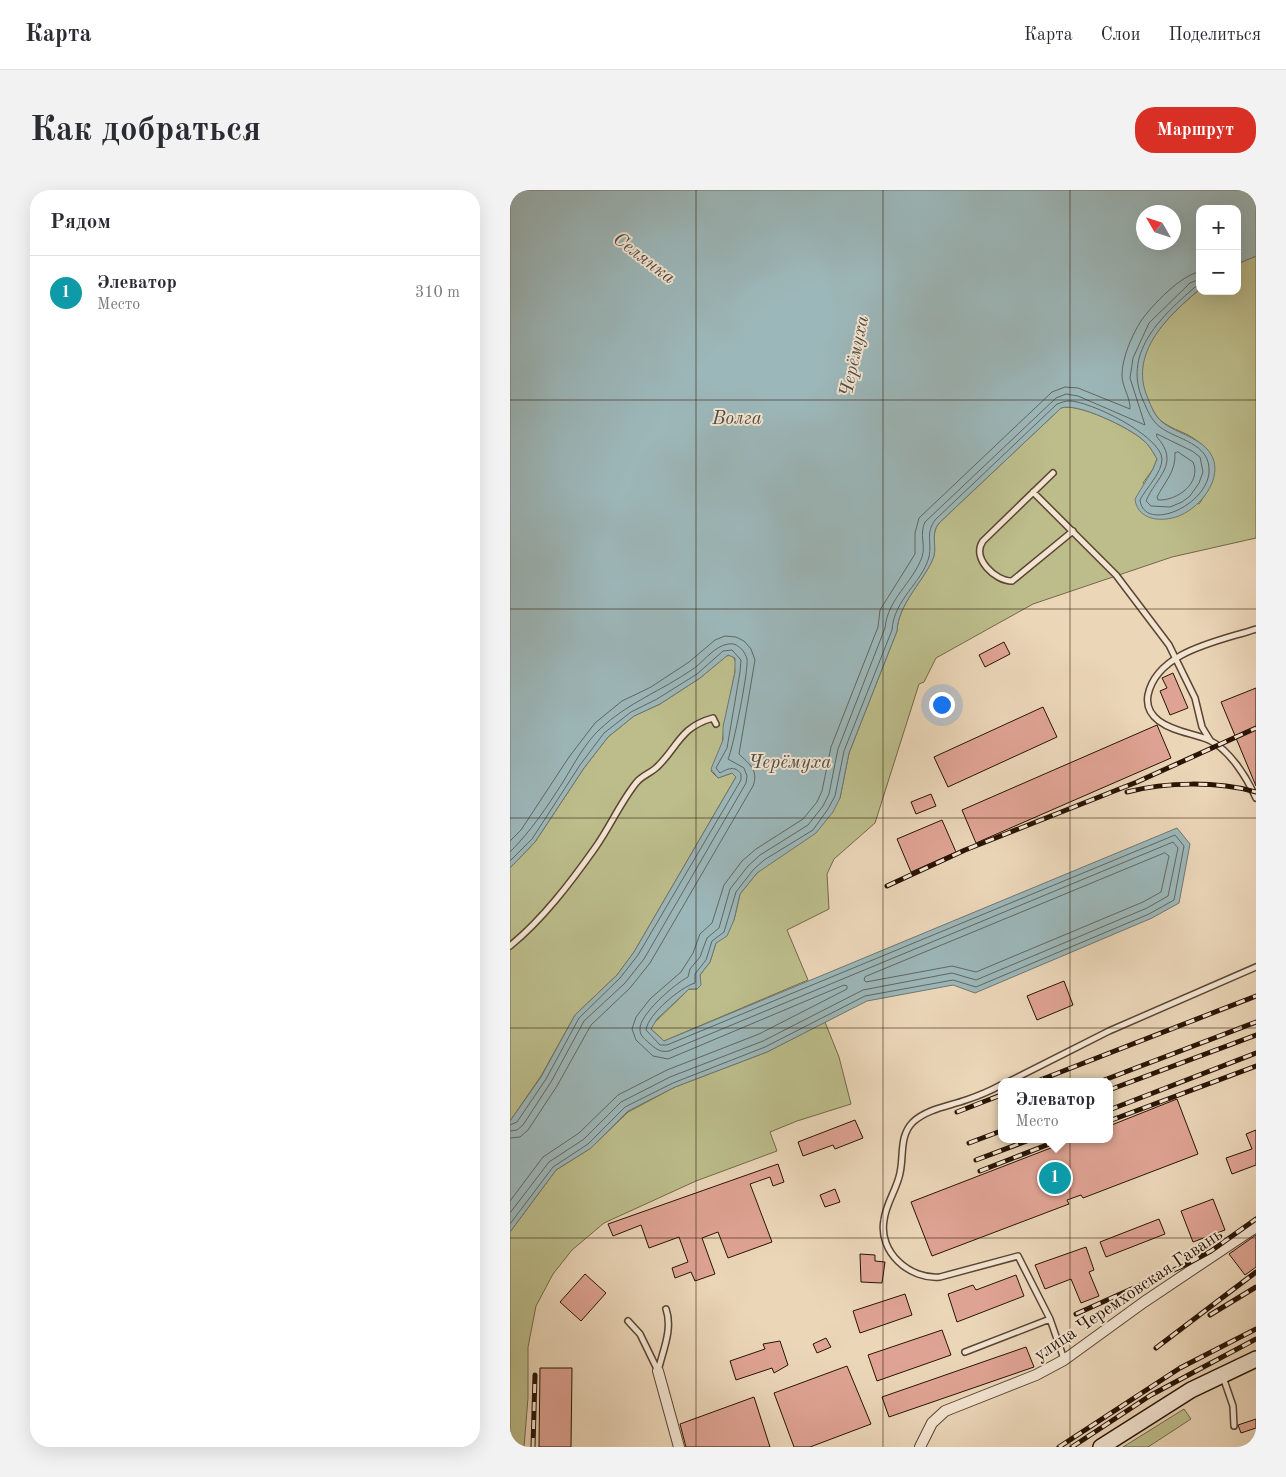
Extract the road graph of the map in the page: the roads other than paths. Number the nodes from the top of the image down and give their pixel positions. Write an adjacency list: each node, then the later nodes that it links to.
1 (1053, 473): 2 (lane)
2 (1033, 492): 3 (lane); 3 (lane)
3 (1073, 531): 5 (lane)
4 (1256, 629): 5 (lane)
5 (1177, 659): 7 (lane); 7 (lane)
6 (716, 724): 9 (lane)
7 (1210, 740): 8 (lane)
8 (1256, 798)
9 (510, 946)
10 (1256, 967): 11 (lane)
11 (1016, 1078)
12 (998, 1086): 15 (lane)
13 (1256, 1227): 19 (street, улица Черемховская Гавань)
14 (666, 1309): 20 (lane)
15 (1050, 1319): 17 (lane); 19 (lane)
16 (628, 1321): 20 (lane)
17 (966, 1352)
18 (1256, 1358): 21 (street)
19 (1064, 1360): 24 (street, улица Черемховская Гавань)
20 (658, 1371): 23 (street)
21 (1222, 1374): 22 (lane); 25 (street)
22 (1234, 1426)
23 (679, 1447)
24 (920, 1447)
25 (1101, 1447)

